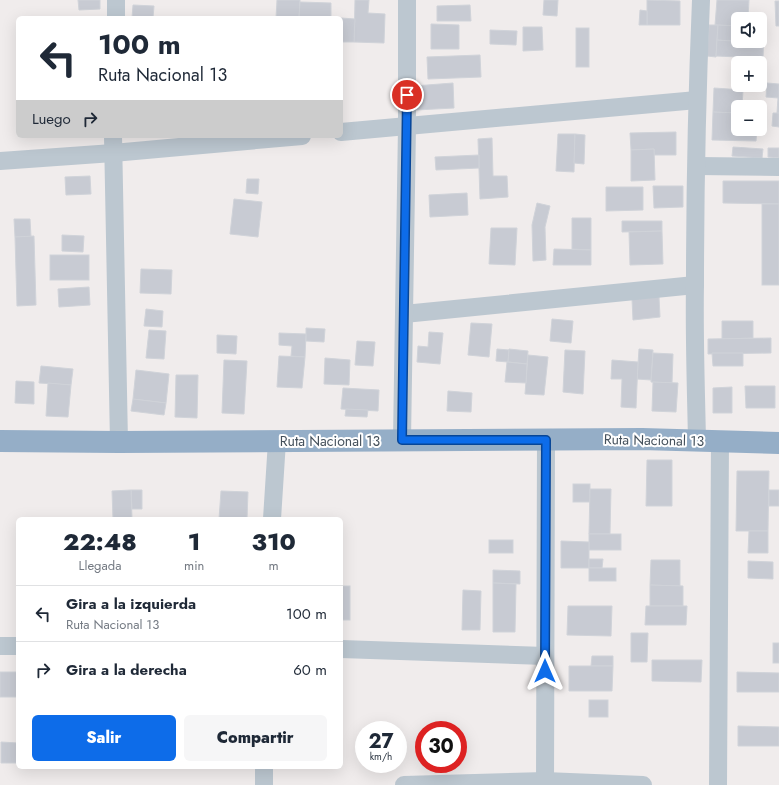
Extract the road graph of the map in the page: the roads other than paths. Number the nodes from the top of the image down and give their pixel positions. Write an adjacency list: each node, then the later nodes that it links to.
1 (116, 0): 4 (street)
2 (407, 0): 6 (street)
3 (701, 0): 5 (street)
4 (116, 16)
5 (697, 100): 6 (street); 11 (street)
6 (407, 126): 7 (street); 14 (street)
7 (343, 132)
8 (260, 138): 9 (street)
9 (113, 145): 10 (street); 20 (street)
10 (0, 161)
11 (697, 166): 12 (street); 13 (street)
12 (779, 167)
13 (695, 285): 14 (street); 19 (street)
14 (404, 314): 15 (street)
15 (402, 440): 16 (highway, Ruta Nacional 13); 18 (highway, Ruta Nacional 13)
16 (546, 440): 19 (highway, Ruta Nacional 13); 27 (street)
17 (0, 441): 20 (highway, Ruta Nacional 13)
18 (278, 441): 20 (highway, Ruta Nacional 13); 23 (street)
19 (697, 441): 21 (highway, Ruta Nacional 13)
20 (119, 442)
21 (720, 442): 22 (highway, Ruta Nacional 13); 33 (street)
22 (779, 443)
23 (272, 517)
24 (0, 646): 25 (street)
25 (16, 646)
26 (343, 649): 27 (street)
27 (545, 656): 29 (street)
28 (264, 769): 30 (street)
29 (545, 783): 31 (street); 32 (street)
30 (264, 785)
31 (404, 785)
32 (643, 785)
33 (718, 785)

